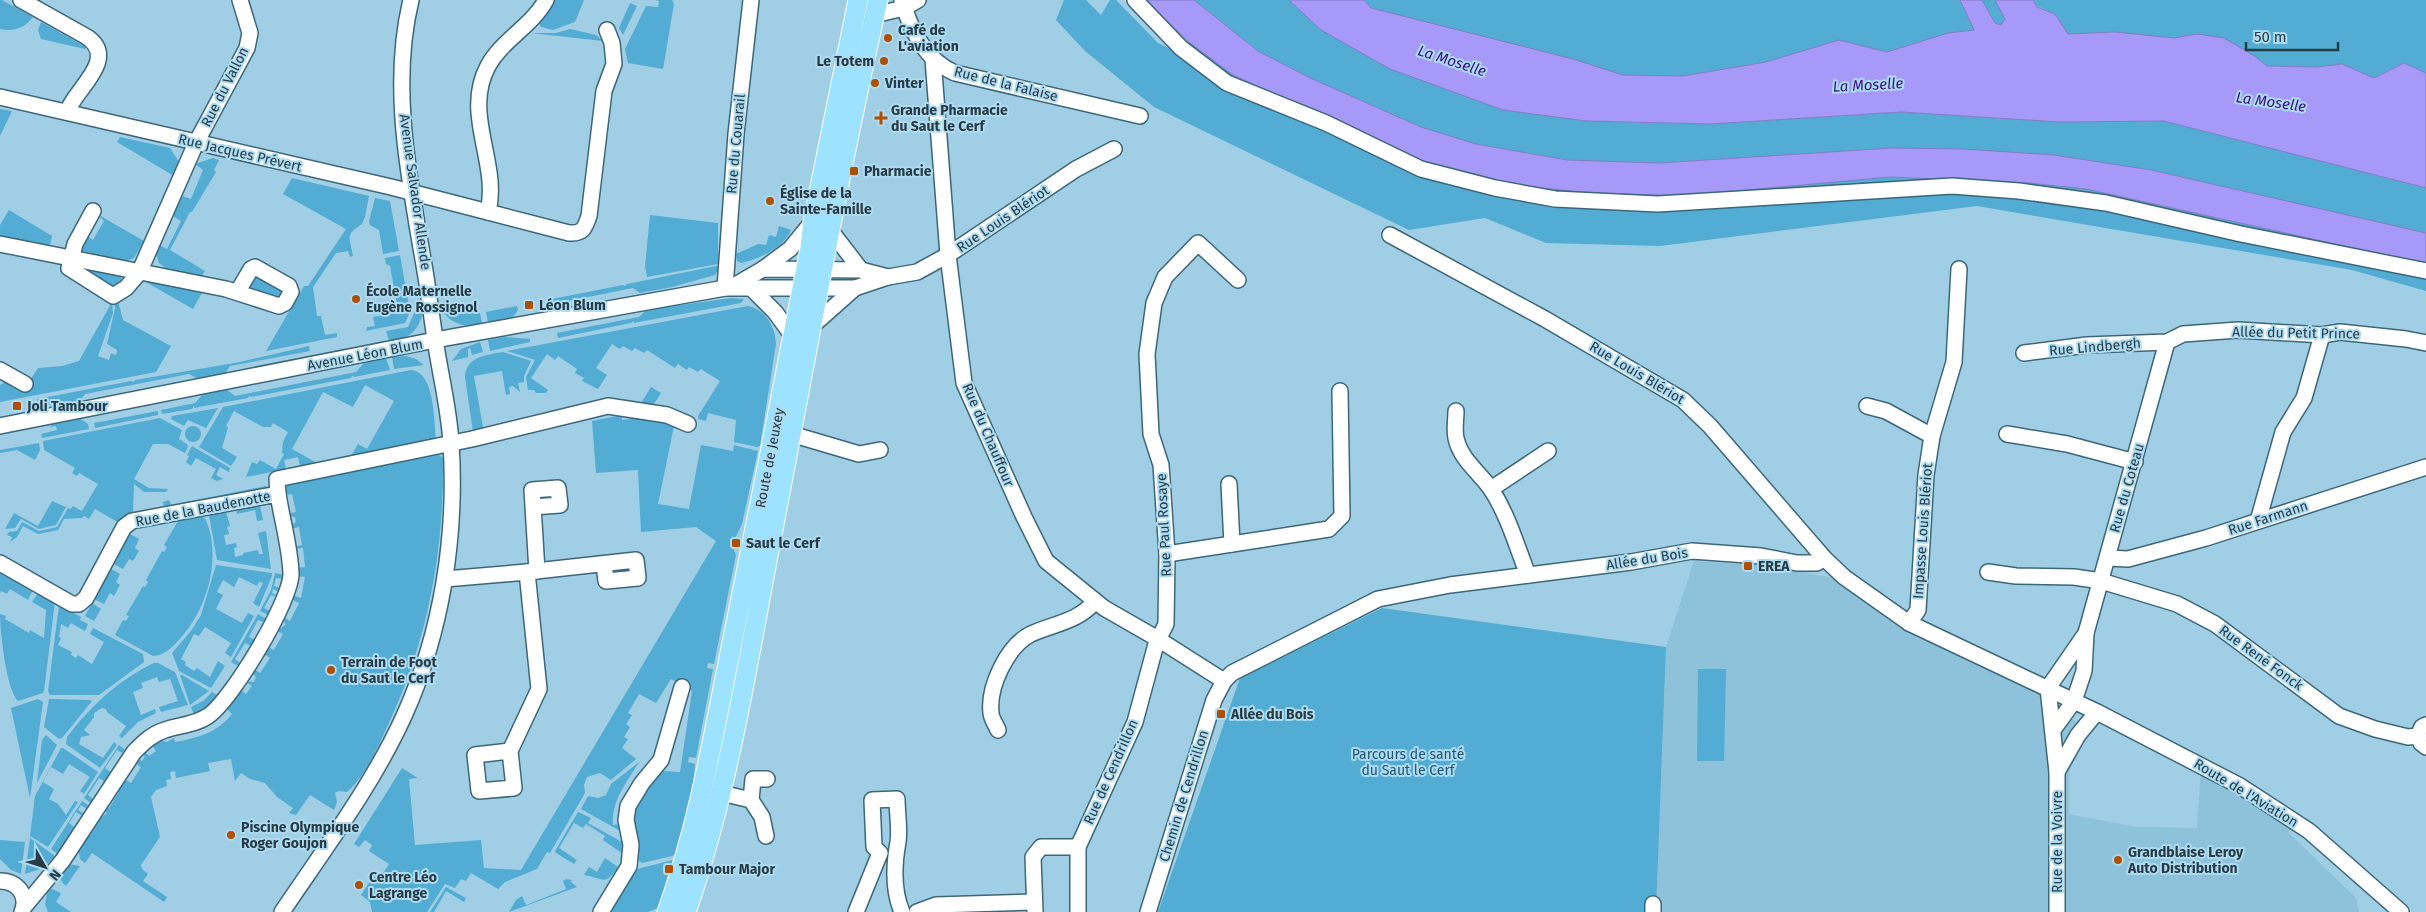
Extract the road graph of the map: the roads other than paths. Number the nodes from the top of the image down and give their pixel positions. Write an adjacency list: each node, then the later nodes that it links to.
1 (21, 0): 14 (street)
2 (240, 0): 16 (street, Rue du Vallon)
3 (411, 0): 18 (street, Avenue Salvador Allende)
4 (546, 0): 20 (street)
5 (751, 0): 35 (street, Rue du Couarail)
6 (858, 0): 21 (main road, Route de Jeuxey)
7 (918, 0): 9 (street)
8 (1135, 0): 31 (street)
9 (903, 4): 10 (street); 12 (street, Rue de la Falaise)
10 (876, 8): 22 (main road, Route de Jeuxey)
11 (607, 30): 20 (street, Rue Jacques Prévert)
12 (933, 60): 15 (street, Rue de la Falaise); 25 (street, Rue du Chauffour)
13 (0, 97): 14 (street, Rue Jacques Prévert)
14 (67, 112): 16 (street, Rue Jacques Prévert)
15 (1140, 116)
16 (196, 144): 18 (street, Rue Jacques Prévert); 32 (street, Rue du Vallon)
17 (1114, 149): 25 (street, Rue Louis Blériot)
18 (413, 193): 20 (street, Rue Jacques Prévert); 43 (street, Avenue Salvador Allende)
19 (93, 211): 26 (street)
20 (488, 212)
21 (813, 221): 27 (street, Avenue Léon Blum); 28 (main road, Route de Jeuxey)
22 (831, 231): 28 (main road, Route de Jeuxey); 30 (street)
23 (1390, 235): 69 (street, Rue Louis Blériot)
24 (0, 244): 26 (street)
25 (948, 255): 33 (street, Rue Louis Blériot); 78 (street, Rue du Chauffour)
26 (72, 257): 32 (street); 32 (street, Rue du Vallon)
27 (763, 269): 28 (street, Avenue Léon Blum); 35 (street, Avenue Léon Blum)
28 (815, 269): 30 (street, Rue Louis Blériot); 37 (main road, Route de Jeuxey)
29 (1959, 269): 56 (street, Impasse Louis Blériot)
30 (862, 270): 33 (street, Rue Louis Blériot)
31 (2426, 271)
32 (138, 273): 39 (street)
33 (888, 277): 38 (street, Rue Louis Blériot)
34 (1238, 280): 68 (street, Rue Paul Rosaye)
35 (728, 288): 36 (street, Avenue Léon Blum); 43 (street, Avenue Léon Blum)
36 (751, 288): 37 (street, Avenue Léon Blum); 42 (street)
37 (811, 288): 38 (street, Rue Louis Blériot); 40 (main road, Route de Jeuxey); 42 (main road, Route de Jeuxey)
38 (855, 288): 40 (street, Rue Louis Blériot)
39 (238, 291)
40 (811, 326): 54 (main road, Route de Jeuxey)
41 (2322, 335): 44 (street, Allée du Petit Prince); 45 (street, Allée du Petit Prince); 66 (street)
42 (794, 338): 104 (main road, Route de Jeuxey)
43 (435, 340): 53 (street, Avenue Léon Blum); 57 (street, Avenue Salvador Allende)
44 (2167, 342): 46 (street, Rue Lindbergh); 60 (street, Rue du Coteau)
45 (2426, 343)
46 (2024, 353)
47 (0, 370): 48 (street)
48 (25, 384)
49 (1340, 391): 67 (street)
50 (1867, 406): 56 (street)
51 (1456, 411): 63 (street)
52 (688, 424): 57 (street)
53 (0, 426)
54 (791, 434): 58 (street, Route de Jeuxey); 93 (main road, Route de Jeuxey)
55 (2007, 434): 60 (street)
56 (1932, 436): 79 (street, Impasse Louis Blériot)
57 (451, 442): 64 (street); 76 (street, Avenue Salvador Allende)
58 (880, 450)
59 (1548, 451): 63 (street)
60 (2135, 462): 70 (street, Rue du Coteau)
61 (2426, 467): 66 (street, Rue Farmann)
62 (1228, 484): 67 (street)
63 (1491, 489): 75 (street)
64 (278, 494): 71 (street, Rue de la Baudenotte); 97 (street, Rue de la Baudenotte)
65 (533, 507): 73 (street)
66 (2258, 521): 70 (street, Rue Farmann)
67 (1232, 544): 68 (street)
68 (1167, 554): 81 (street, Rue Paul Rosaye)
69 (1824, 558): 75 (street, Allée du Bois); 79 (street, Rue Louis Blériot)
70 (2108, 558): 77 (street, Rue du Coteau)
71 (0, 563)
72 (604, 564): 73 (street)
73 (532, 571): 76 (street); 90 (street)
74 (1988, 572): 77 (street, Rue René Fonck)
75 (1528, 575): 82 (street, Allée du Bois)
76 (445, 579): 102 (street, Avenue Salvador Allende)
77 (2102, 581): 80 (street, Rue du Coteau); 89 (street, Rue René Fonck)
78 (1095, 601): 81 (street, Rue du Chauffour); 87 (street)
79 (1909, 623): 84 (street, Rue Louis Blériot)
80 (2086, 633): 84 (street, Rue du Coteau); 85 (street, Rue du Coteau)
81 (1158, 639): 82 (street, Rue du Chauffour); 96 (street, Rue de Cendrillon)
82 (1224, 681): 110 (street, Chemin de Cendrillon)
83 (682, 687): 103 (street)
84 (2048, 688): 85 (street, Route de l'Aviation); 88 (street, Rue de la Voivre)
85 (2074, 700): 86 (street, Route de l'Aviation); 88 (street)
86 (2097, 712): 91 (street, Rue de la Voivre); 112 (street, Route de l'Aviation)
87 (998, 730)
88 (2054, 730): 91 (street, Rue de la Voivre)
89 (2423, 736)
90 (510, 751)
91 (2058, 772): 111 (street, Rue de la Voivre)
92 (767, 779): 94 (street)
93 (721, 792): 94 (street); 105 (main road, Route de Jeuxey)
94 (751, 800): 95 (street)
95 (766, 836)
96 (1078, 847): 100 (street); 109 (street, Rue de Cendrillon)
97 (49, 877): 99 (street); 101 (street, Rue de la Baudenotte)
98 (0, 881): 99 (street)
99 (16, 885): 101 (street)
100 (1034, 907): 108 (street)
101 (23, 911)
102 (282, 912)
103 (601, 912)
104 (667, 912)
105 (686, 912)
106 (856, 912): 107 (street)
107 (902, 912)
108 (917, 912)
109 (1078, 912)
110 (1148, 912)
111 (2057, 912)
112 (2401, 912)

